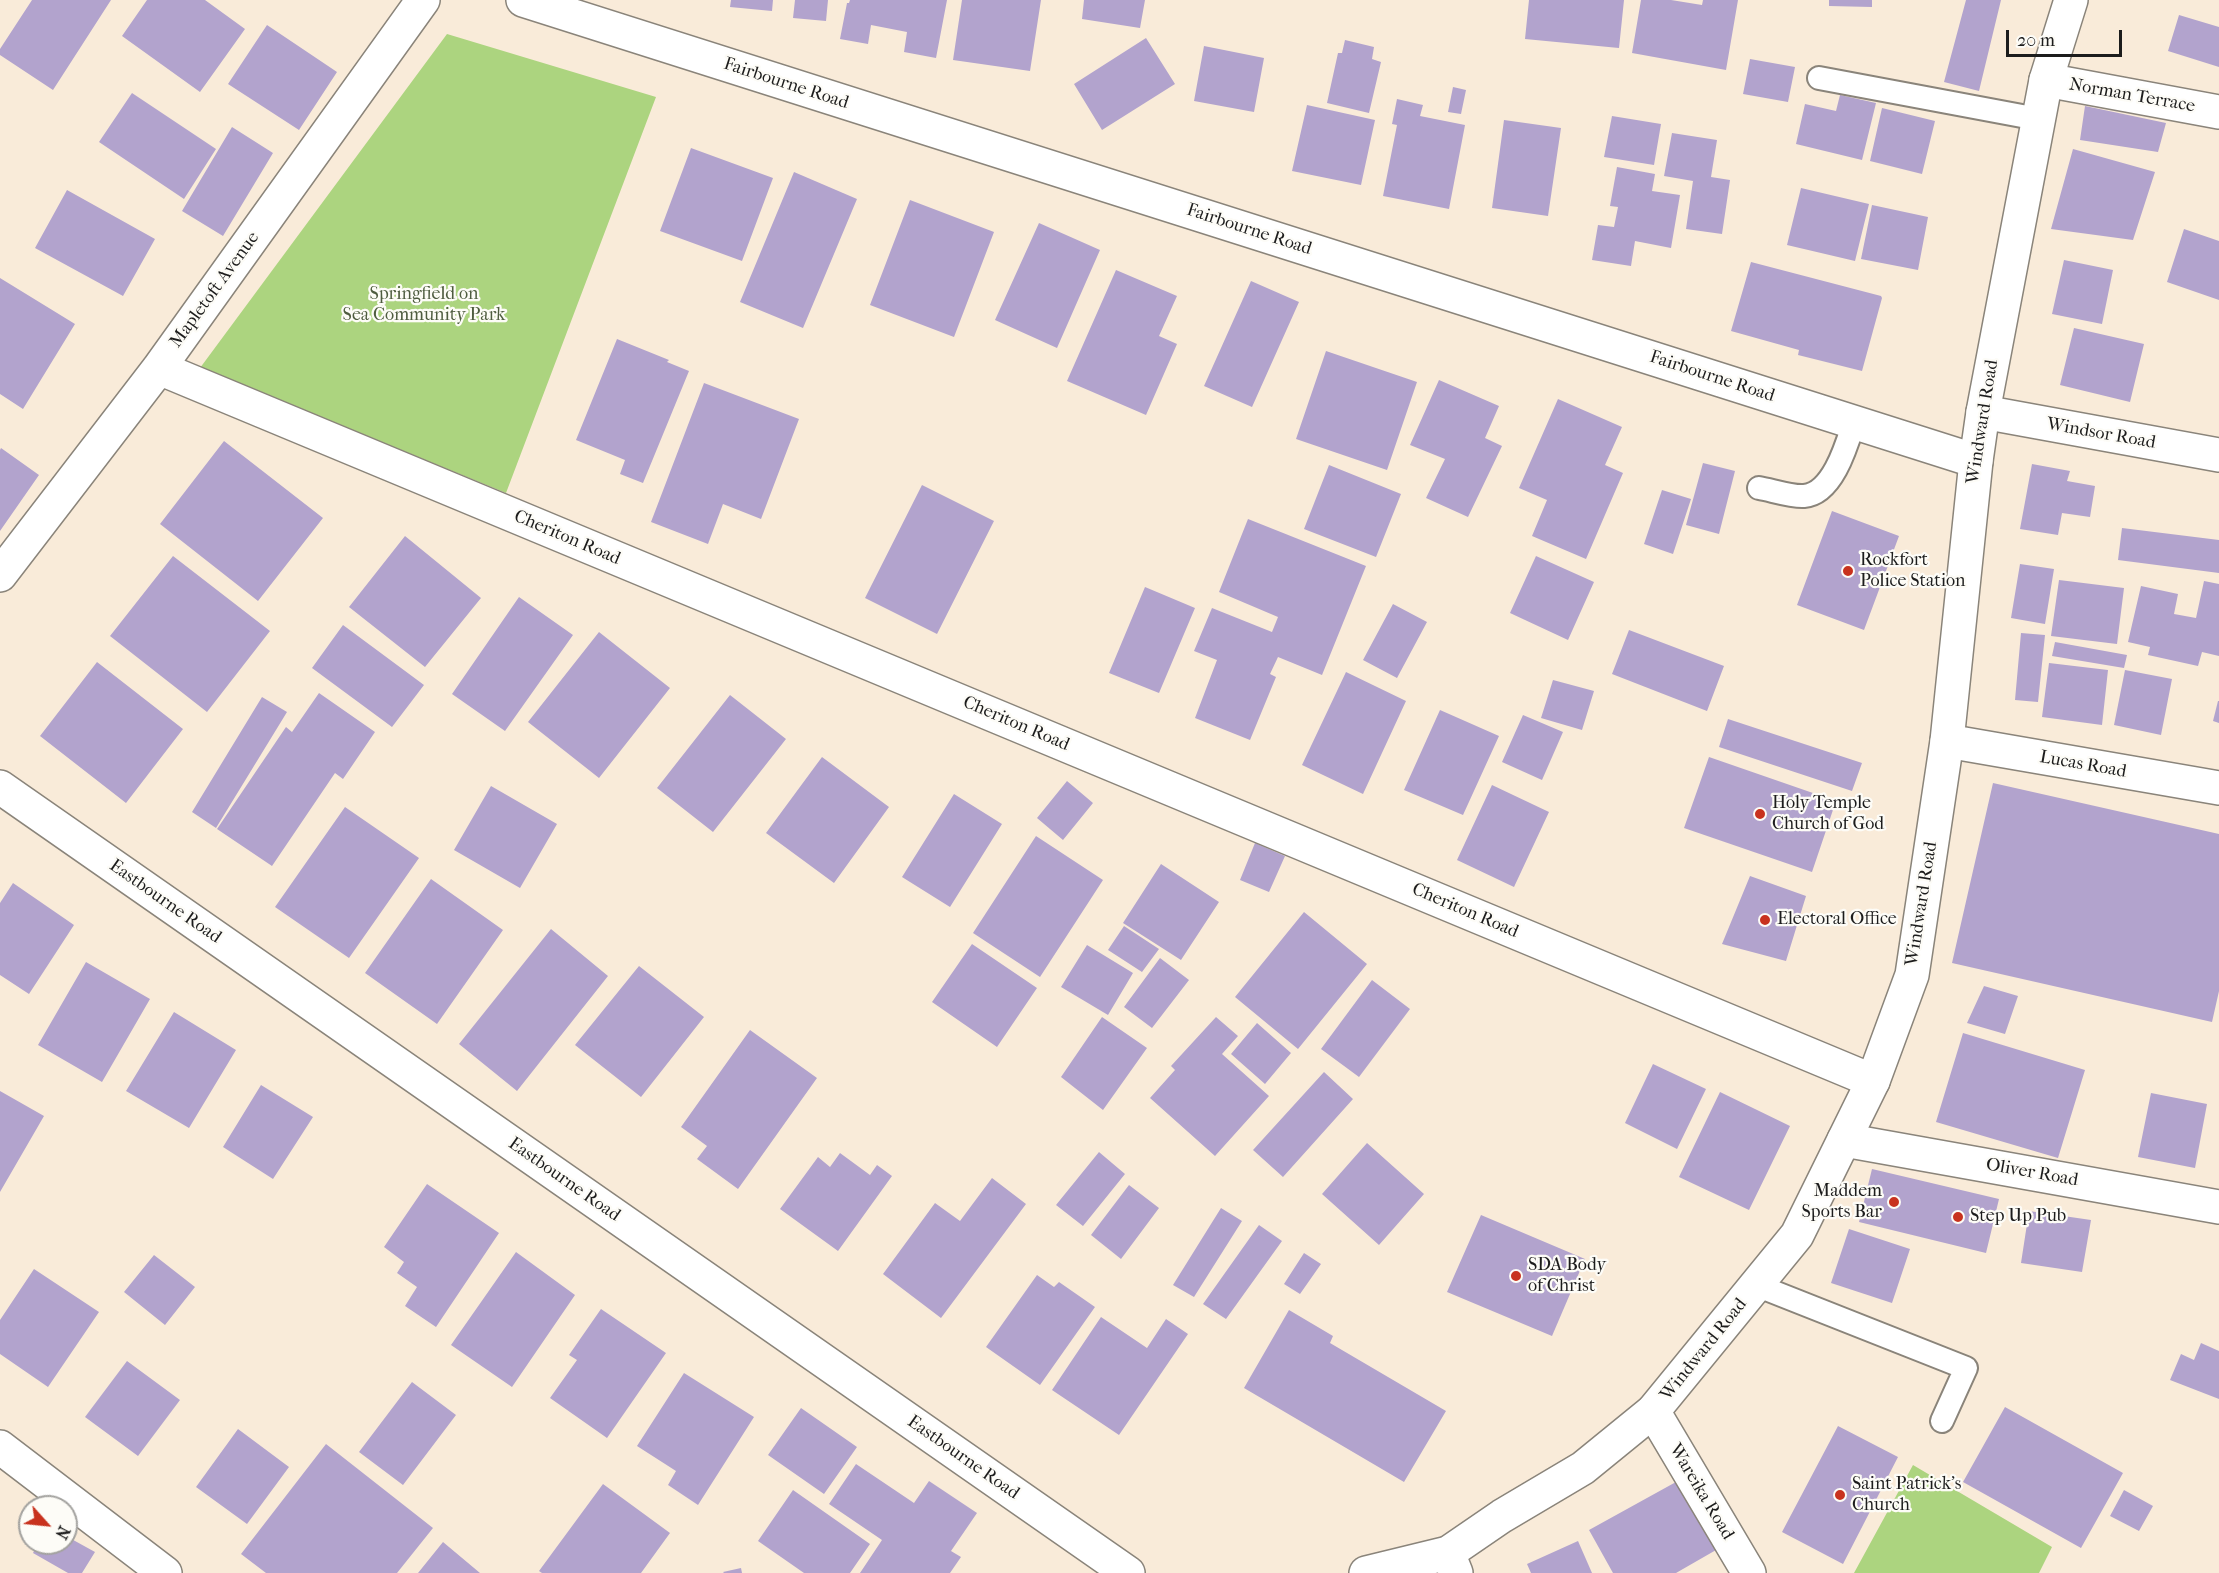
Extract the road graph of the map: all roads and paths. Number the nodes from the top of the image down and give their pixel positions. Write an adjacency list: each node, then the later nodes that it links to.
1 (423, 0): 8 (street, Mapletoft Avenue)
2 (523, 0): 10 (street, Fairbourne Road)
3 (2071, 0): 5 (street, Windward Road)
4 (1819, 78): 7 (lane)
5 (2046, 80): 6 (street, Norman Terrace); 7 (street, Windward Road)
6 (2219, 112)
7 (2038, 119): 9 (street, Windward Road)
8 (159, 368): 14 (street, Mapletoft Avenue); 18 (street, Cheriton Road)
9 (1983, 412): 11 (street, Windsor Road); 12 (street, Windward Road)
10 (1854, 422): 12 (street, Fairbourne Road); 13 (lane)
11 (2219, 455)
12 (1976, 461): 15 (street, Windward Road)
13 (1759, 488)
14 (0, 575)
15 (1947, 741): 17 (street, Lucas Road); 18 (street, Windward Road)
16 (0, 787): 27 (street, Eastbourne Road)
17 (2219, 788)
18 (1873, 1081): 19 (street, Windward Road)
19 (1844, 1140): 20 (street, Oliver Road); 21 (street, Windward Road)
20 (2219, 1207)
21 (1756, 1285): 22 (street, Windward Road); 23 (lane)
22 (1653, 1411): 25 (street, Windward Road); 29 (street, Wareika Road)
23 (1942, 1421)
24 (0, 1447): 26 (street)
25 (1452, 1563): 28 (street, Windward Road)
26 (165, 1573)
27 (1128, 1573)
28 (1366, 1573)
29 (1749, 1573)

